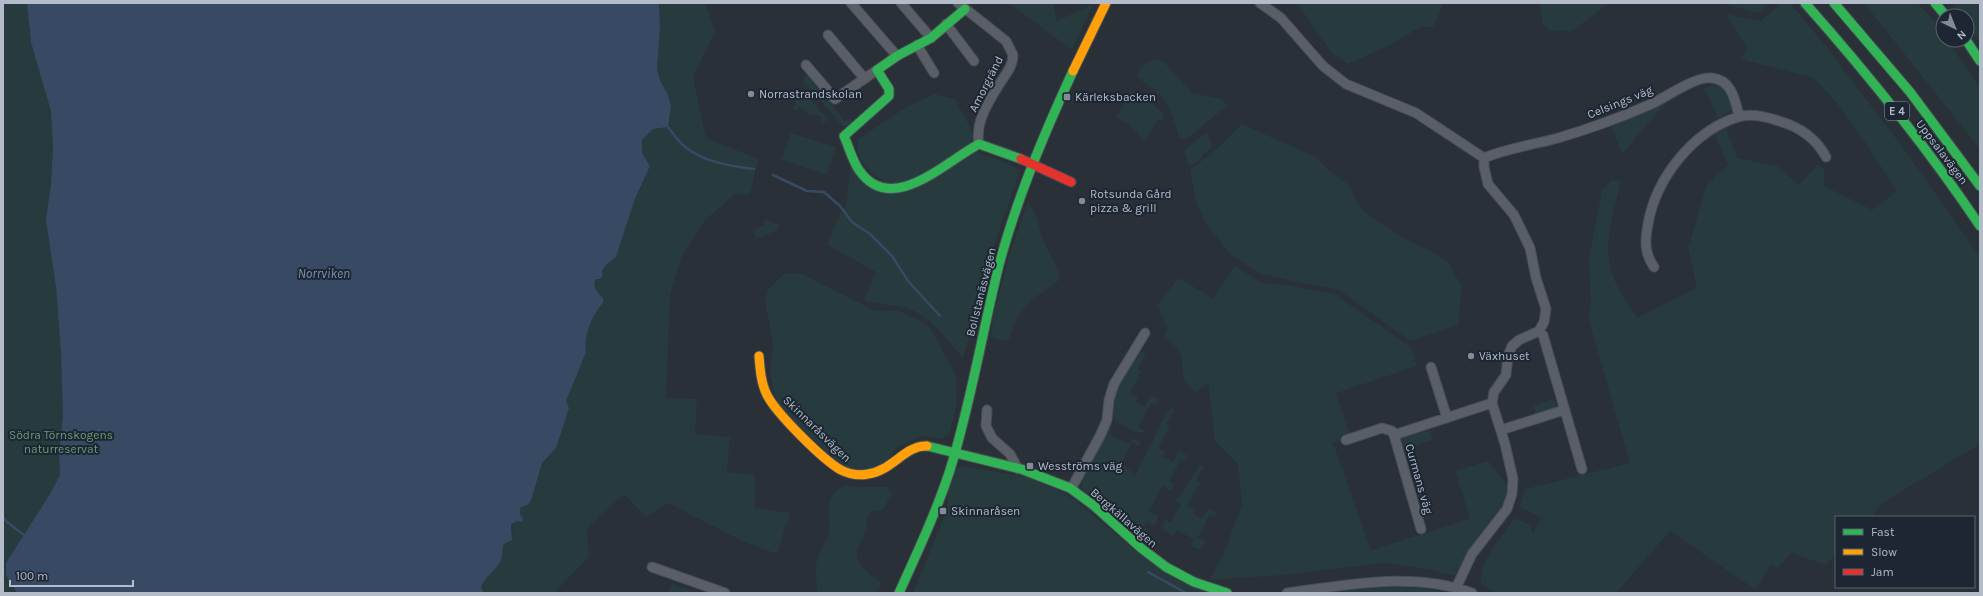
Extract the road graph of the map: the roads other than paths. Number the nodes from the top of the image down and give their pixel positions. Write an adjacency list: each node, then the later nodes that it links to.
1 (851, 3): 13 (street)
2 (901, 3): 10 (street)
3 (1106, 3): 24 (main road, Bollstanäsvägen)
4 (1260, 3): 23 (street)
5 (1805, 3): 27 (main road, Uppsalavägen / E 4)
6 (1834, 3): 26 (main road, Uppsalavägen / E 4)
7 (962, 6): 8 (main road, Amorgränd); 21 (street, Amorgränd)
8 (946, 24): 10 (main road, Amorgränd); 14 (street, Amorgränd)
9 (828, 35): 19 (street)
10 (931, 38): 11 (main road, Amorgränd)
11 (917, 45): 13 (main road, Amorgränd); 18 (street)
12 (1971, 48): 15 (main road)
13 (897, 56): 17 (main road, Amorgränd)
14 (974, 60)
15 (1980, 61)
16 (806, 65): 19 (street, Amorgränd)
17 (877, 70): 19 (street, Amorgränd); 21 (main road)
18 (934, 73)
19 (864, 78)
20 (1739, 116): 22 (street); 23 (street, Celsings väg); 28 (street)
21 (979, 144): 24 (main road)
22 (1826, 157)
23 (1484, 158): 29 (street)
24 (1032, 163): 25 (main road); 40 (main road, Bollstanäsvägen)
25 (1071, 182)
26 (1980, 186)
27 (1980, 226)
28 (1654, 267)
29 (1539, 331): 33 (street); 35 (street)
30 (1145, 333): 43 (street)
31 (759, 356): 40 (main road, Skinnaråsvägen)
32 (1431, 367): 36 (street)
33 (1492, 403): 36 (street, Curmans väg); 37 (street)
34 (986, 410): 41 (street)
35 (1564, 410): 37 (street); 42 (street)
36 (1447, 418): 38 (street, Curmans väg)
37 (1501, 430): 46 (street)
38 (1394, 435): 39 (street, Curmans väg); 44 (street, Curmans väg)
39 (1346, 440)
40 (955, 453): 41 (main road, Bergkällavägen); 48 (main road, Bollstanäsvägen)
41 (1018, 469): 43 (main road, Bergkällavägen)
42 (1582, 469)
43 (1071, 489): 49 (main road, Bergkällavägen)
44 (1421, 529)
45 (652, 567): 47 (street)
46 (1456, 588): 50 (street); 51 (street)
47 (725, 593)
48 (899, 593)
49 (1227, 593)
50 (1288, 593)
51 (1472, 593)

